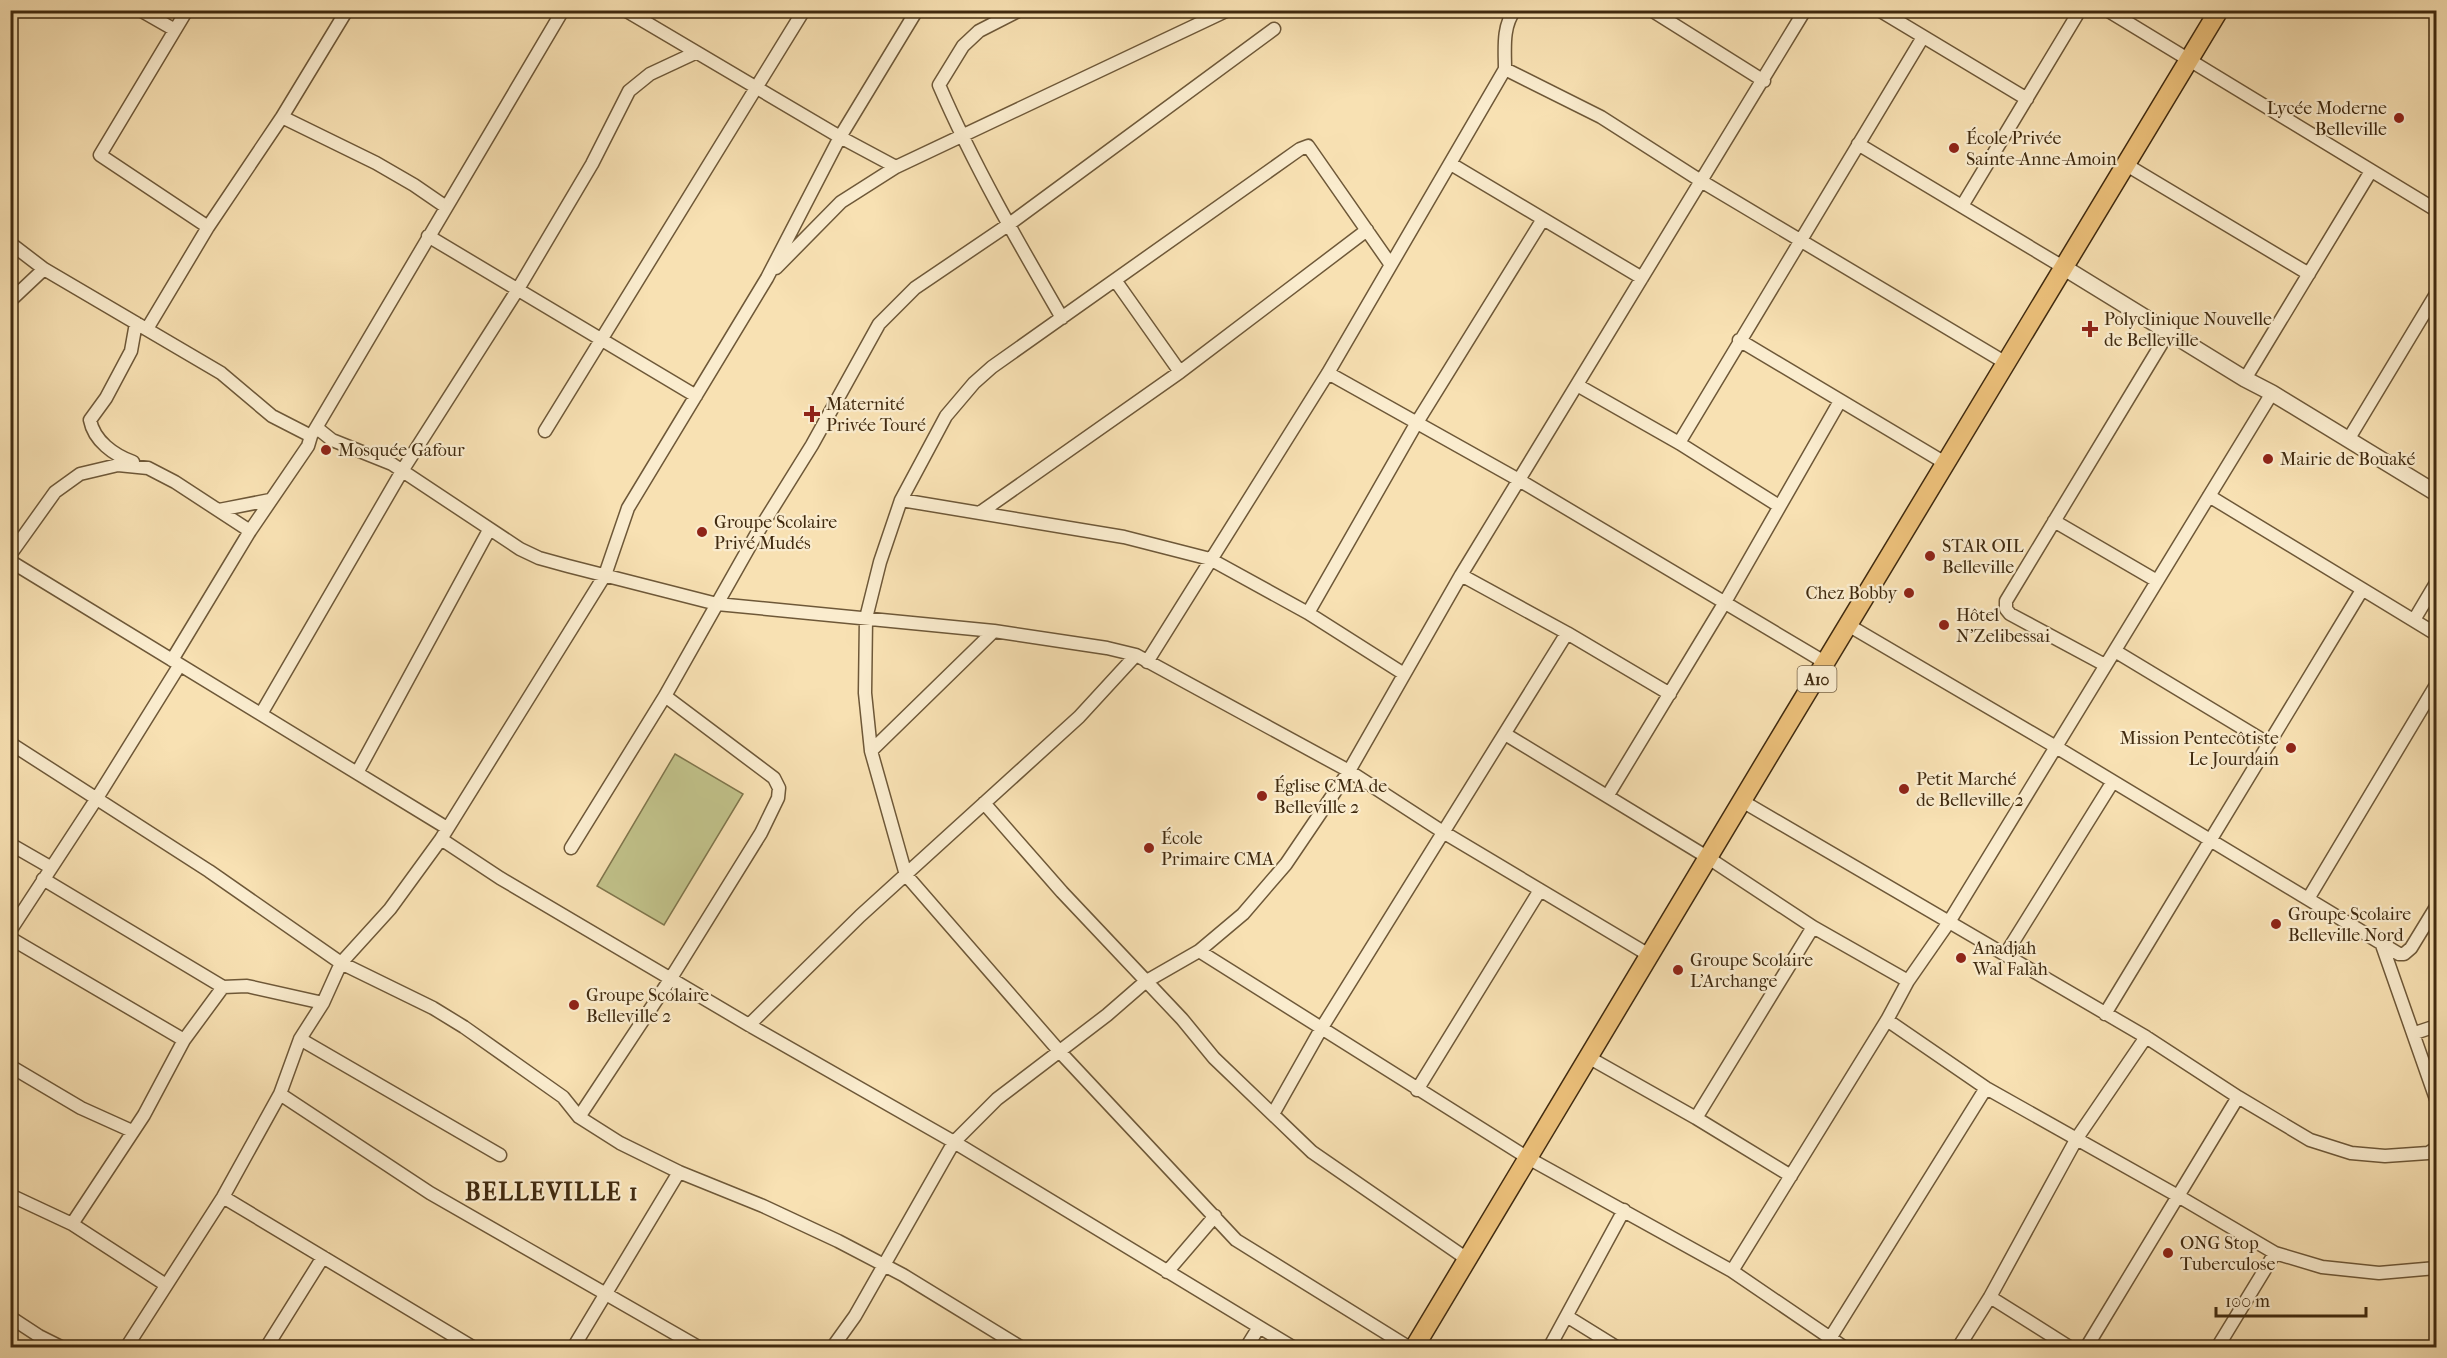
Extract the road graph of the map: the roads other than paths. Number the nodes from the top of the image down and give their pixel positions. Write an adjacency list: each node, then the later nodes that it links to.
1 (140, 10): 19 (street)
2 (187, 10): 19 (street)
3 (347, 10): 27 (street)
4 (563, 10): 37 (street)
5 (626, 10): 21 (street)
6 (804, 10): 25 (street)
7 (917, 10): 28 (street)
8 (1020, 10): 29 (street)
9 (1228, 10): 29 (street)
10 (1515, 10): 23 (street)
11 (1651, 10): 17 (street)
12 (1805, 10): 24 (street)
13 (1879, 10): 20 (street)
14 (2080, 10): 26 (street)
15 (2107, 10): 22 (street)
16 (2219, 10): 22 (main road, A10)
17 (1666, 14): 24 (street)
18 (1274, 29): 40 (street)
19 (175, 30): 41 (street)
20 (1923, 37): 26 (street); 30 (street)
21 (695, 53): 25 (street); 53 (street)
22 (2188, 60): 32 (main road, A10); 34 (street)
23 (1505, 69): 31 (street); 35 (street)
24 (1764, 81): 35 (street)
25 (757, 88): 28 (street); 59 (street)
26 (2027, 99): 36 (street)
27 (282, 117): 37 (street); 41 (street)
28 (840, 137): 33 (street); 50 (street)
29 (962, 138): 33 (street); 40 (street)
30 (1858, 144): 36 (street); 44 (street)
31 (1450, 164): 39 (street); 46 (street)
32 (2125, 165): 47 (main road, A10); 49 (street)
33 (896, 167): 50 (street)
34 (2372, 171): 38 (street); 49 (street)
35 (1701, 181): 44 (street); 51 (street)
36 (1962, 206): 47 (street)
37 (446, 207): 43 (street)
38 (2436, 210)
39 (1543, 219): 51 (street); 69 (street)
40 (1008, 225): 56 (street); 97 (street)
41 (208, 226): 57 (street)
42 (1367, 230): 46 (street); 52 (street); 62 (street)
43 (428, 236): 53 (street); 71 (street)
44 (1799, 240): 60 (street); 61 (street)
45 (10, 243): 48 (street)
46 (1391, 265): 63 (street)
47 (2063, 267): 58 (street); 61 (main road, A10)
48 (44, 269): 55 (street); 57 (street)
49 (2309, 274): 64 (street)
50 (767, 278): 67 (street)
51 (1642, 278): 65 (street)
52 (1115, 280): 56 (street); 62 (street)
53 (518, 289): 59 (street); 76 (street)
54 (2436, 294): 72 (street)
55 (10, 301)
56 (1062, 318): 81 (street)
57 (141, 326): 71 (street); 75 (street)
58 (2168, 333): 64 (street); 85 (street)
59 (601, 339): 67 (street); 70 (street)
60 (1739, 340): 68 (street); 73 (street)
61 (2006, 363): 74 (main road, A10)
62 (1180, 372): 84 (street)
63 (1328, 373): 69 (street); 89 (street)
64 (2246, 379): 66 (street)
65 (1577, 386): 73 (street); 77 (street)
66 (2272, 393): 72 (street); 79 (street)
67 (696, 396): 91 (street)
68 (1840, 400): 74 (street); 82 (street)
69 (1416, 424): 77 (street); 98 (street)
70 (545, 431)
71 (314, 432): 76 (street); 80 (street)
72 (2348, 440): 78 (street)
73 (1678, 443): 82 (street)
74 (1945, 463): 101 (main road, A10)
75 (148, 468): 83 (street); 88 (street)
76 (402, 471): 86 (street); 114 (street)
77 (1519, 480): 92 (street); 96 (street)
78 (2436, 493)
79 (2209, 496): 93 (street); 95 (street)
80 (270, 500): 83 (street); 87 (street)
81 (902, 500): 84 (street); 99 (street)
82 (1779, 506): 96 (street)
83 (219, 510): 87 (street)
84 (981, 512): 89 (street)
85 (2054, 521): 93 (street); 109 (street)
86 (489, 530): 91 (street); 121 (street)
87 (250, 531): 107 (street)
88 (10, 555)
89 (1210, 559): 98 (street); 106 (street)
90 (10, 561): 107 (street)
91 (605, 575): 97 (street); 128 (street)
92 (1461, 575): 103 (street); 110 (street)
93 (2157, 581): 105 (street)
94 (2436, 583): 100 (street)
95 (2362, 590): 100 (street); 117 (street)
96 (1725, 602): 108 (street); 112 (street)
97 (717, 604): 99 (street); 113 (street)
98 (1308, 612): 110 (street)
99 (867, 618): 102 (street); 119 (street)
100 (2414, 620): 104 (street)
101 (1848, 626): 108 (main road, A10); 118 (street)
102 (994, 631): 106 (street); 119 (street)
103 (1567, 633): 112 (street); 115 (street)
104 (2436, 634)
105 (2115, 651): 109 (street); 117 (street)
106 (1142, 658): 120 (street); 126 (street)
107 (175, 663): 114 (street); 124 (street)
108 (1826, 663): 125 (main road, A10)
109 (2105, 665): 118 (street)
110 (1404, 674): 120 (street)
111 (2436, 685): 137 (street)
112 (1670, 694): 123 (street)
113 (665, 696): 131 (street); 148 (street)
114 (261, 714): 121 (street)
115 (1505, 734): 123 (street); 127 (street)
116 (10, 743): 124 (street)
117 (2269, 744): 129 (street)
118 (2056, 747): 122 (street); 139 (street)
119 (871, 752): 134 (street)
120 (1349, 771): 127 (street); 144 (street)
121 (357, 774): 128 (street)
122 (2112, 783): 129 (street); 145 (street)
123 (1608, 795): 132 (street)
124 (97, 798): 133 (street); 147 (street)
125 (1742, 801): 132 (main road, A10); 139 (street)
126 (984, 803): 134 (street); 150 (street)
127 (1443, 832): 136 (street); 157 (street)
128 (444, 834): 147 (street); 148 (street)
129 (2210, 841): 137 (street); 153 (street)
130 (10, 844): 133 (street)
131 (572, 848)
132 (1707, 857): 140 (street); 146 (main road, A10)
133 (50, 867): 135 (street)
134 (906, 875): 155 (street); 162 (street)
135 (43, 879): 141 (street); 151 (street)
136 (1540, 890): 146 (street); 166 (street)
137 (2308, 899): 143 (street)
138 (2436, 907): 143 (street)
139 (1949, 922): 145 (street); 149 (street)
140 (1813, 927): 149 (street); 172 (street)
141 (10, 931)
142 (10, 938): 161 (street)
143 (2382, 945): 158 (street)
144 (1199, 951): 150 (street); 157 (street)
145 (2005, 955): 153 (street)
146 (1649, 956): 163 (main road, A10)
147 (341, 963): 152 (street); 171 (street)
148 (671, 978): 155 (street); 171 (street)
149 (1908, 981): 154 (street)
150 (1145, 982): 162 (street); 170 (street)
151 (223, 987): 152 (street); 161 (street)
152 (322, 1003): 160 (street)
153 (2105, 1014): 159 (street)
154 (1887, 1020): 165 (street); 180 (street)
155 (749, 1025): 175 (street)
156 (2436, 1026): 158 (street)
157 (1321, 1029): 166 (street); 170 (street)
158 (2415, 1033): 169 (street)
159 (2146, 1037): 168 (street); 174 (street)
160 (300, 1039): 167 (street); 177 (street)
161 (184, 1040): 173 (street)
162 (1060, 1052): 175 (street); 185 (street)
163 (1588, 1057): 172 (street); 178 (main road, A10)
164 (10, 1066): 173 (street)
165 (1986, 1088): 174 (street); 200 (street)
166 (1418, 1090): 178 (street)
167 (280, 1094): 183 (street); 195 (street)
168 (2238, 1096): 176 (street); 182 (street)
169 (2436, 1099)
170 (1273, 1114): 189 (street)
171 (579, 1117): 179 (street)
172 (1696, 1118): 180 (street)
173 (132, 1131): 186 (street)
174 (2077, 1138): 182 (street); 196 (street)
175 (954, 1142): 190 (street); 193 (street)
176 (2436, 1148)
177 (501, 1155)
178 (1528, 1158): 184 (street); 189 (main road, A10)
179 (679, 1172): 190 (street); 195 (street)
180 (1791, 1176): 192 (street)
181 (10, 1195): 186 (street)
182 (2178, 1196): 187 (street); 218 (street)
183 (223, 1197): 188 (street); 194 (street)
184 (1624, 1210): 192 (street); 198 (street)
185 (1215, 1216): 193 (street); 212 (street)
186 (72, 1224): 194 (street)
187 (2275, 1253): 191 (street); 201 (street)
188 (323, 1257): 204 (street); 205 (street)
189 (1467, 1259): 212 (main road, A10)
190 (885, 1266): 208 (street); 209 (street)
191 (2436, 1269)
192 (1732, 1271): 200 (street)
193 (1167, 1272): 199 (street)
194 (166, 1285): 203 (street)
195 (606, 1293): 206 (street); 207 (street)
196 (1989, 1297): 216 (street); 217 (street)
197 (10, 1317): 202 (street)
198 (1568, 1317): 213 (street); 214 (street)
199 (1259, 1327): 210 (street); 211 (street)
200 (1827, 1343): 215 (street)
201 (2221, 1346)
202 (63, 1347)
203 (126, 1347)
204 (266, 1347)
205 (474, 1347)
206 (573, 1347)
207 (700, 1347)
208 (832, 1347)
209 (1022, 1347)
210 (1246, 1347)
211 (1294, 1347)
212 (1412, 1347)
213 (1549, 1347)
214 (1618, 1347)
215 (1845, 1347)
216 (1958, 1347)
217 (2071, 1347)
218 (2086, 1347)

